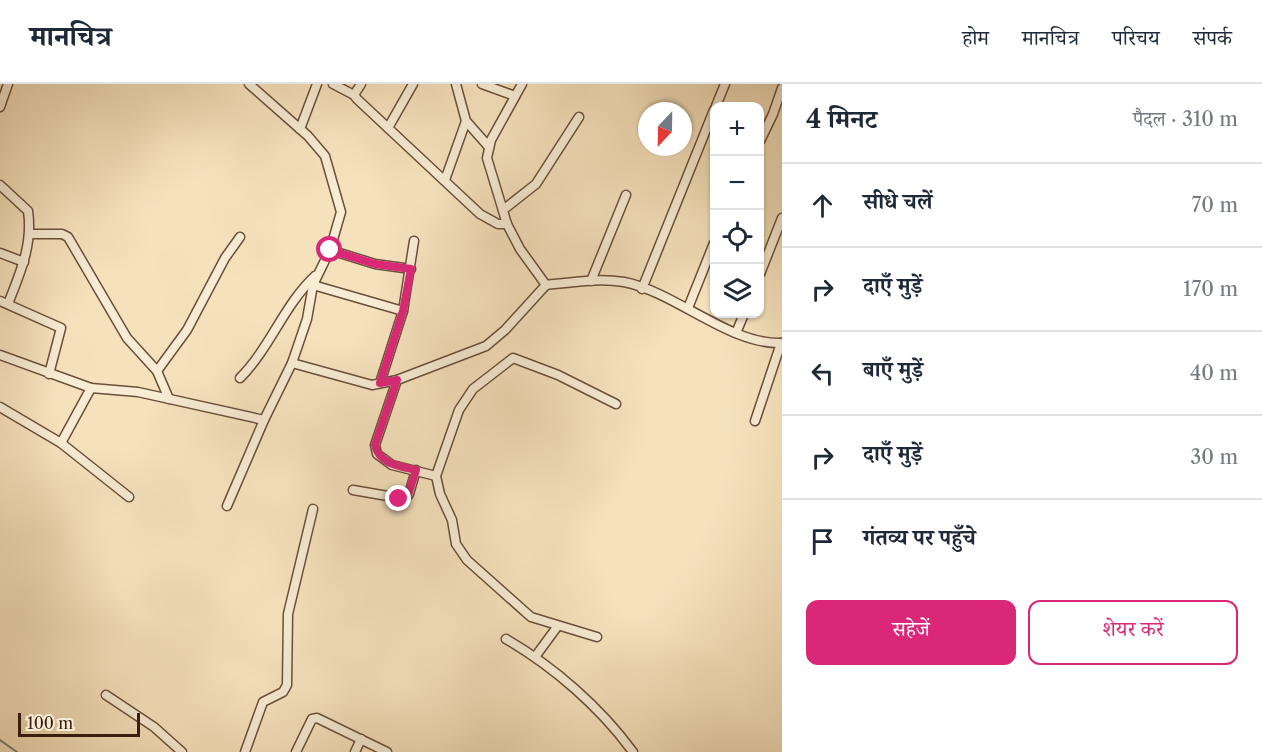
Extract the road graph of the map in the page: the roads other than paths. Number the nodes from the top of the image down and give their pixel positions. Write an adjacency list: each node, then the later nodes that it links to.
1 (8, 84): 15 (street)
2 (249, 84): 21 (street)
3 (317, 84): 21 (street)
4 (333, 84): 12 (street)
5 (361, 84): 12 (street)
6 (413, 84): 20 (street)
7 (456, 84): 19 (street)
8 (482, 84): 13 (street)
9 (522, 84): 13 (street)
10 (725, 84): 14 (street)
11 (782, 88): 16 (street)
12 (354, 95): 20 (street)
13 (515, 96): 23 (street)
14 (718, 102)
15 (0, 107)
16 (778, 116): 22 (street)
17 (579, 117): 27 (street)
18 (710, 120): 43 (street)
19 (466, 121): 23 (street); 24 (street)
20 (388, 128): 24 (street)
21 (300, 129): 33 (street)
22 (764, 134)
23 (489, 147): 27 (street)
24 (445, 180): 29 (street)
25 (0, 185): 30 (street)
26 (626, 195): 40 (street)
27 (502, 210): 29 (street)
28 (782, 218): 37 (street)
29 (507, 224): 42 (street)
30 (30, 234): 36 (street); 52 (street)
31 (240, 237): 52 (street)
32 (414, 241): 38 (street)
33 (330, 250): 38 (street); 39 (street)
34 (0, 253): 36 (street)
35 (710, 253): 45 (street)
36 (24, 262): 44 (street)
37 (763, 264)
38 (411, 269): 46 (street)
39 (320, 272): 41 (street); 54 (street)
40 (591, 281): 42 (street); 43 (street)
41 (313, 285): 46 (street); 51 (street)
42 (546, 285): 55 (street)
43 (642, 289): 45 (street)
44 (4, 303): 53 (street)
45 (688, 308): 48 (street)
46 (403, 311): 56 (street)
47 (742, 318): 48 (street)
48 (736, 333): 49 (street)
49 (782, 343): 62 (street)
50 (0, 355): 53 (street)
51 (292, 363): 56 (street); 61 (street)
52 (156, 371): 58 (street)
53 (49, 374): 57 (street)
54 (240, 378)
55 (397, 380): 56 (street); 64 (street)
56 (380, 383)
57 (91, 388): 58 (street); 63 (street)
58 (169, 399): 61 (street)
59 (616, 404): 65 (street)
60 (0, 407): 63 (street)
61 (264, 420): 68 (street)
62 (755, 421)
63 (61, 443): 67 (street)
64 (416, 470): 65 (street); 66 (street)
65 (436, 476): 70 (street)
66 (353, 490)
67 (129, 497)
68 (227, 506)
69 (313, 509): 77 (street)
70 (556, 627): 71 (street); 73 (street)
71 (597, 637)
72 (506, 639): 73 (street)
73 (536, 657): 81 (street)
74 (106, 695): 76 (street)
75 (361, 739): 78 (street); 79 (street); 80 (street)
76 (182, 752)
77 (245, 752)
78 (296, 752)
79 (355, 752)
80 (387, 752)
81 (633, 752)

